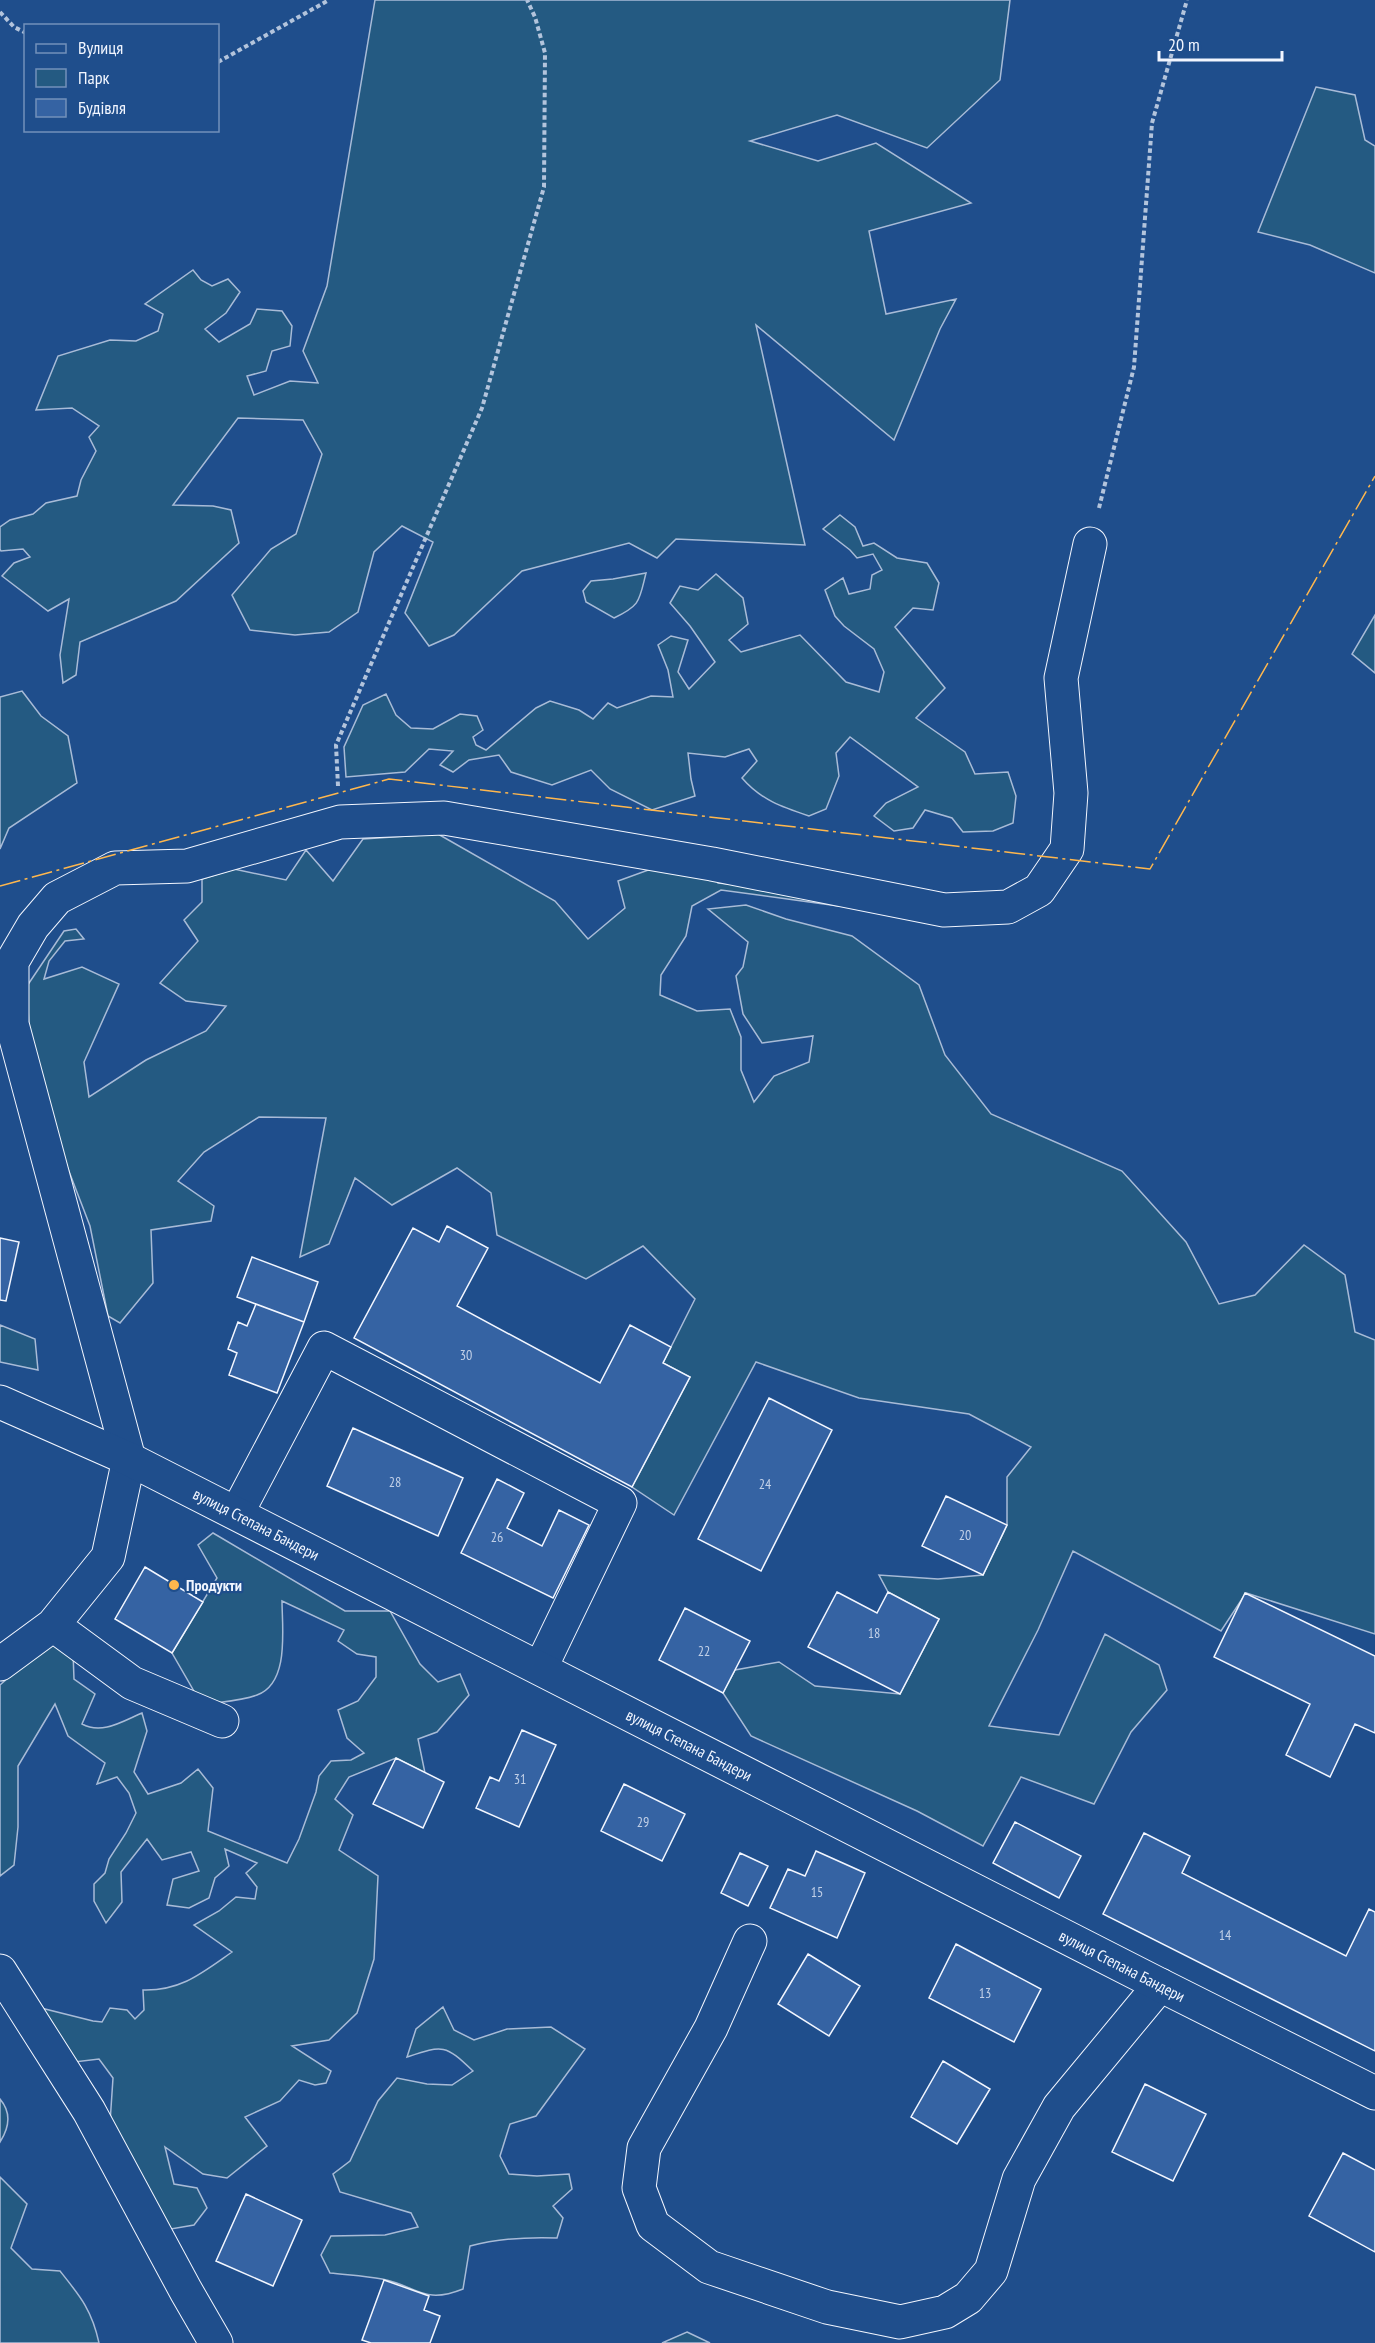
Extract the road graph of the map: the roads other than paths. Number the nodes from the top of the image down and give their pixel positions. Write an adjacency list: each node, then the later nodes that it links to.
1 (1090, 543): 3 (main road)
2 (0, 1402): 3 (main road, вулиця Степана Бандери)
3 (129, 1459): 4 (main road, вулиця Степана Бандери); 5 (main road)
4 (237, 1513): 7 (main road, вулиця Степана Бандери); 7 (main road)
5 (53, 1625): 6 (main road); 8 (main road)
6 (0, 1664)
7 (541, 1667): 11 (main road, вулиця Степана Бандери)
8 (222, 1721)
9 (750, 1941): 11 (main road)
10 (0, 1971): 13 (main road)
11 (1160, 1985): 12 (main road, вулиця Степана Бандери)
12 (1375, 2092)
13 (216, 2343)

